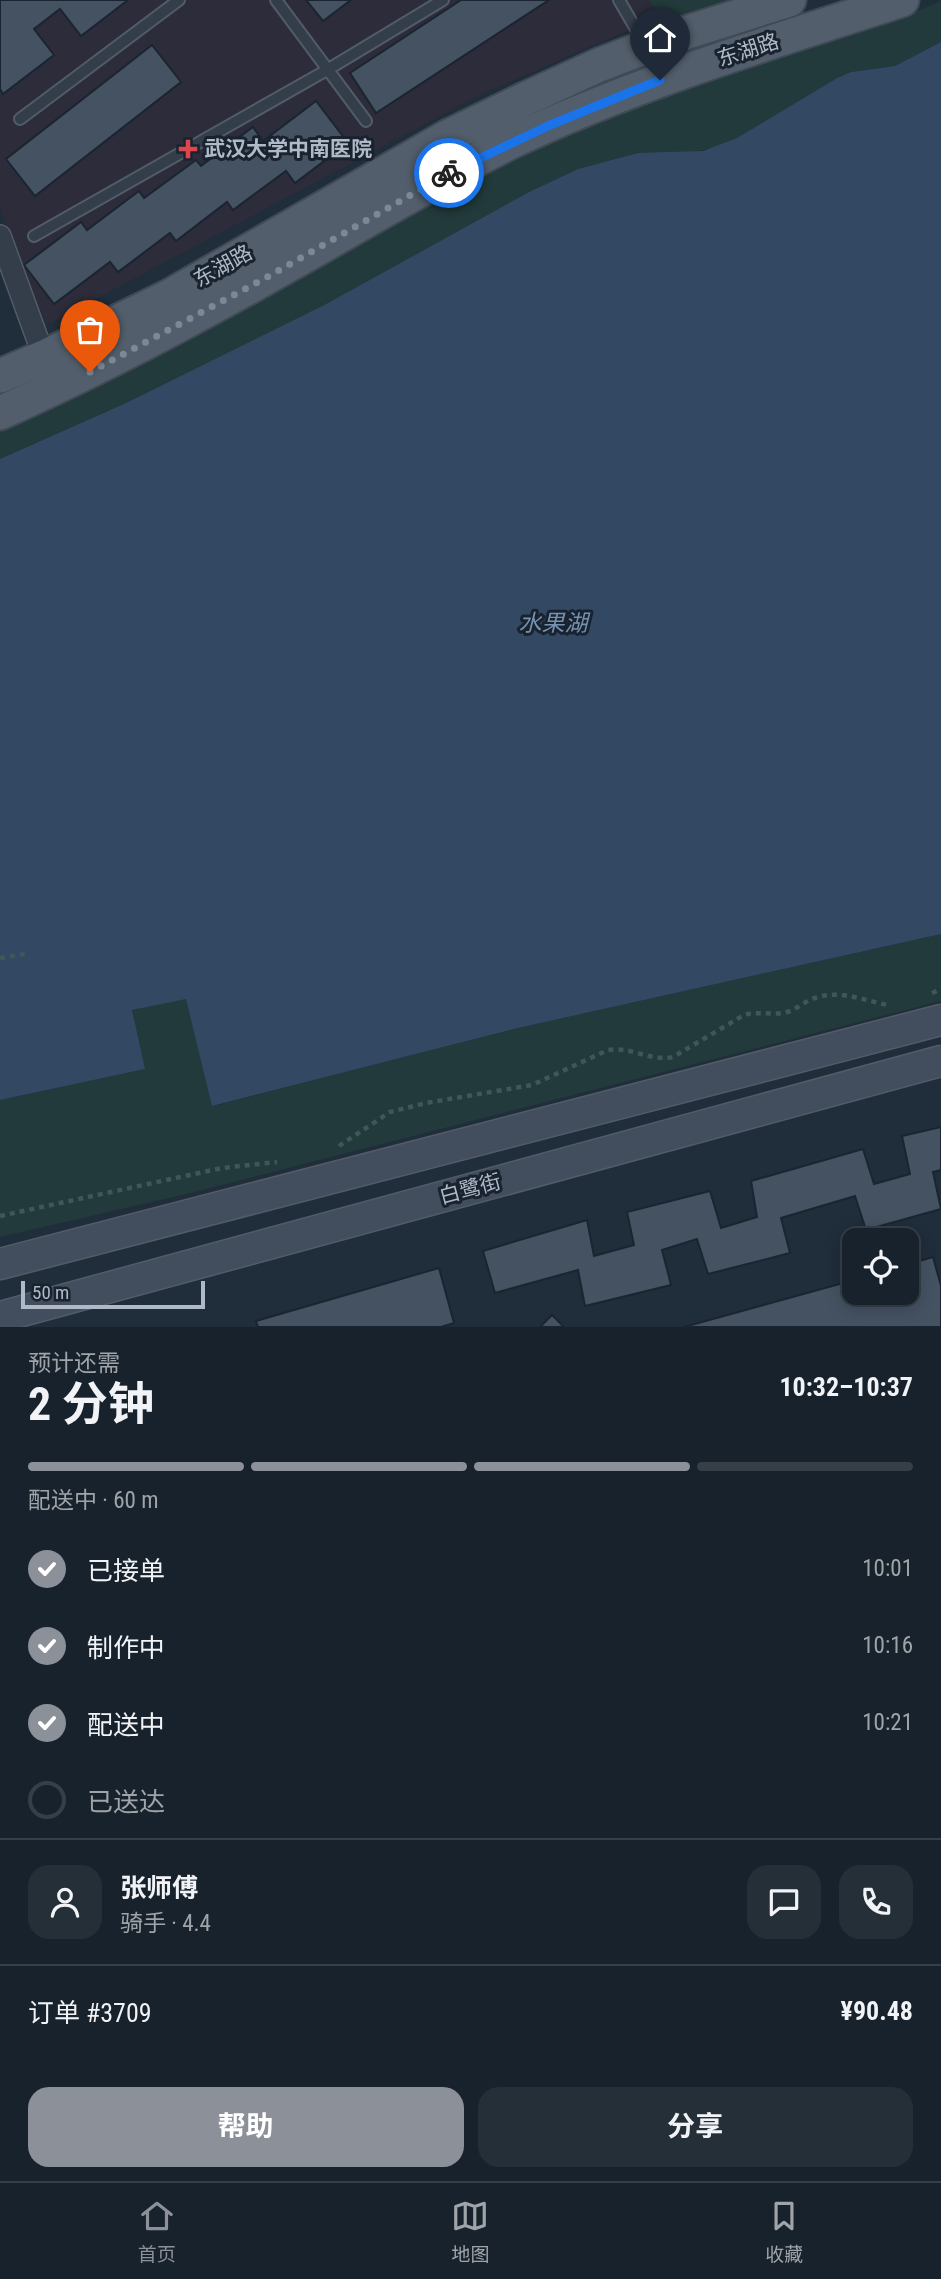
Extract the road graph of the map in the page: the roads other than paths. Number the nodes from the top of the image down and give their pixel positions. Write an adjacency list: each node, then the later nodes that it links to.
1 (179, 0): 9 (lane)
2 (276, 0): 8 (lane)
3 (443, 0): 8 (lane)
4 (619, 0): 7 (lane)
5 (789, 0): 7 (main road, 东湖路)
6 (902, 0): 15 (main road, 东湖路)
7 (647, 47): 13 (main road, 东湖路)
8 (327, 69): 10 (lane); 11 (lane)
9 (20, 119)
10 (366, 121)
11 (34, 236)
12 (0, 239): 13 (street)
13 (44, 358): 14 (main road, 东湖路)
14 (0, 376)
15 (0, 413)
16 (932, 1009): 18 (main road)
17 (941, 1061): 19 (main road, 白鹭街)
18 (0, 1264)
19 (0, 1317)

